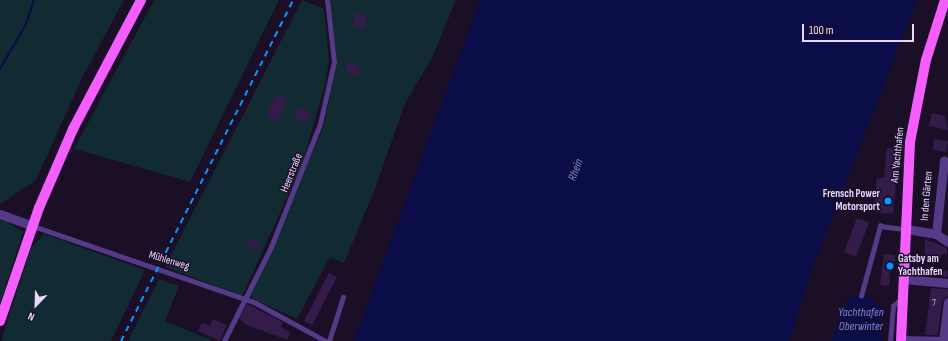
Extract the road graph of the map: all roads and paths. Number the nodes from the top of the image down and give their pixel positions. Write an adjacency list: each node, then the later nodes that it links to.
1 (141, 0): 7 (main road)
2 (327, 0): 16 (lane, Heerstraße)
3 (945, 0): 4 (main road, Am Yachthafen)
4 (944, 16): 8 (main road, Am Yachthafen)
5 (945, 166): 9 (street, In den Gärten)
6 (0, 214): 7 (street, Mühlenweg)
7 (33, 226): 16 (lane, Mühlenweg); 18 (main road)
8 (906, 229): 9 (street); 11 (main road, Am Yachthafen); 13 (lane)
9 (936, 234): 10 (street)
10 (948, 242)
11 (903, 279): 12 (street); 15 (main road, Am Yachthafen)
12 (948, 283)
13 (861, 296)
14 (343, 297): 22 (lane)
15 (902, 298): 19 (main road, Am Yachthafen); 23 (lane)
16 (244, 299): 20 (lane, Heerstraße); 21 (lane, Mühlenweg)
17 (948, 302): 24 (street)
18 (0, 321)
19 (901, 340): 24 (street)
20 (224, 341)
21 (326, 341)
22 (329, 341)
23 (890, 341)
24 (944, 341)

